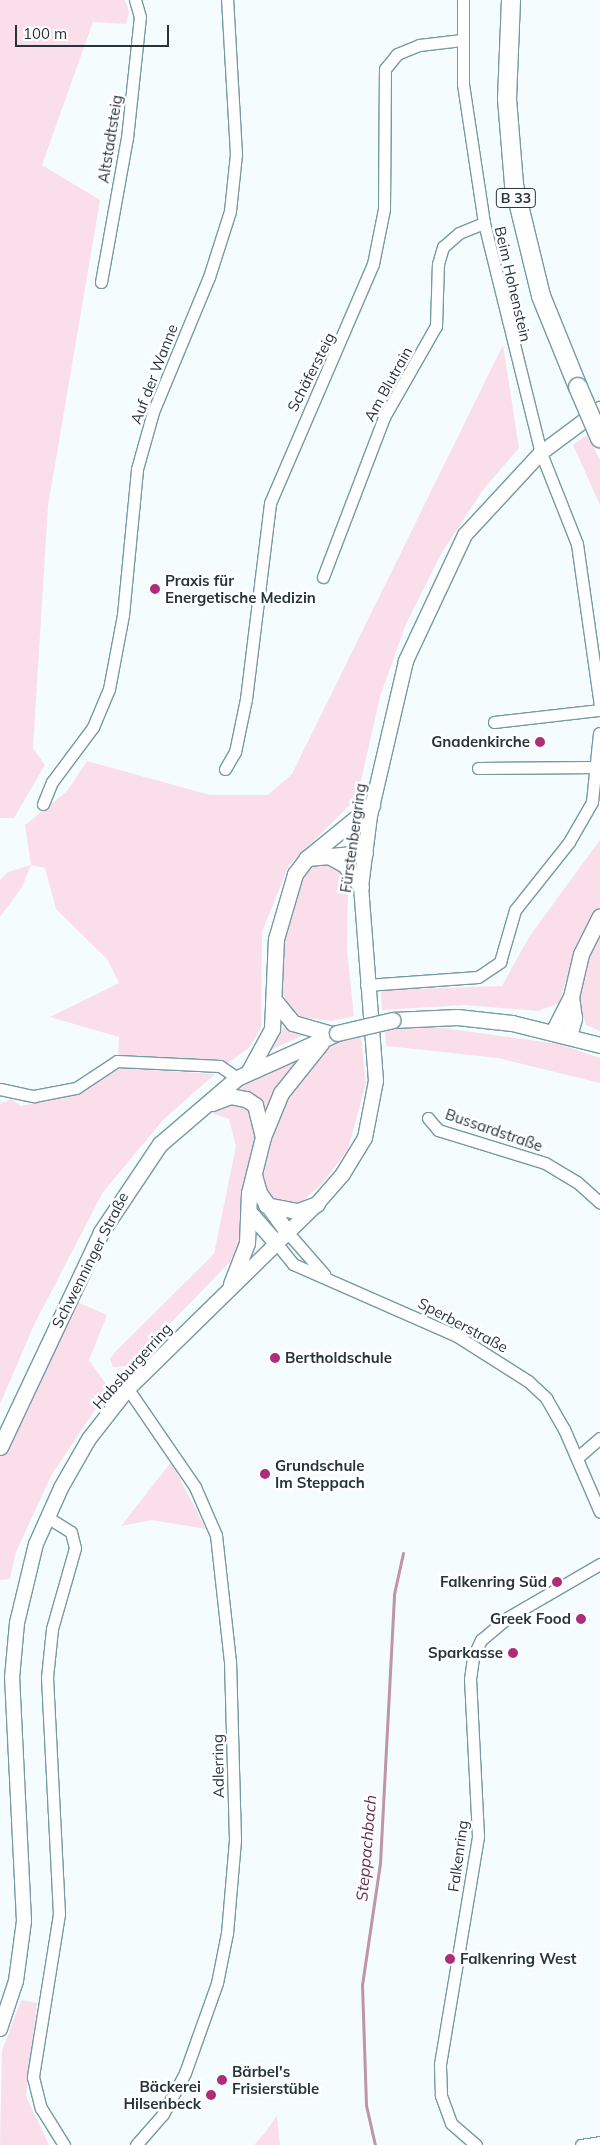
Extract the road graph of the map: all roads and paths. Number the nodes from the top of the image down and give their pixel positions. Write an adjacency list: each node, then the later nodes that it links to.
1 (135, 0): 7 (street, Altstadtsteig)
2 (227, 0): 19 (street, Auf der Wanne)
3 (463, 0): 5 (street, Beim Hohenstein)
4 (511, 0): 9 (main road, B 33, bridge)
5 (462, 40): 6 (street, Beim Hohenstein); 18 (street, Schäfersteig)
6 (484, 223): 10 (street, Beim Hohenstein); 11 (street, Am Blutrain)
7 (101, 282)
8 (600, 409): 10 (street, Fürstenbergring)
9 (600, 438)
10 (541, 453): 12 (street, Beim Hohenstein); 20 (street, Fürstenbergring)
11 (323, 577)
12 (600, 706)
13 (594, 711): 14 (street)
14 (494, 722)
15 (599, 734): 16 (street)
16 (597, 766): 17 (street); 25 (street)
17 (478, 768)
18 (225, 769)
19 (43, 804)
20 (372, 805): 21 (street, Fürstenbergring); 22 (main road)
21 (365, 848): 22 (main road); 23 (street, Fürstenbergring)
22 (326, 849): 23 (main road); 27 (main road)
23 (361, 887): 25 (street, Fürstenbergring)
24 (599, 919): 26 (main road)
25 (366, 985): 38 (street, Habsburgerring)
26 (571, 997): 28 (main road); 30 (main road)
27 (276, 1002): 29 (main road); 32 (main road)
28 (553, 1032): 29 (main road, Schwenninger Straße, bridge); 30 (main road, Schwenninger Straße)
29 (334, 1033): 32 (main road, Schwenninger Straße); 36 (main road)
30 (569, 1036): 31 (main road, Schwenninger Straße)
31 (600, 1045)
32 (243, 1075): 33 (street); 34 (main road, Schwenninger Straße)
33 (0, 1089)
34 (195, 1110): 36 (main road); 46 (main road, Schwenninger Straße)
35 (428, 1118): 39 (street, Bussardstraße)
36 (263, 1136): 37 (main road)
37 (254, 1175): 40 (main road); 41 (main road)
38 (317, 1204): 40 (main road); 42 (street, Habsburgerring)
39 (600, 1204)
40 (266, 1205): 42 (main road)
41 (250, 1213): 42 (main road); 43 (main road)
42 (283, 1238): 43 (street, Habsburgerring); 47 (street, Sperberstraße)
43 (231, 1284): 44 (street, Habsburgerring)
44 (128, 1389): 49 (street, Habsburgerring); 54 (street, Adlerring)
45 (600, 1438): 47 (street)
46 (0, 1447)
47 (578, 1457): 48 (street, Sperberstraße)
48 (600, 1512)
49 (47, 1517): 51 (street, Habsburgerring); 53 (street)
50 (600, 1564): 55 (street, Falkenring)
51 (0, 2029)
52 (600, 2142): 56 (street)
53 (64, 2145)
54 (136, 2145)
55 (476, 2145)
56 (581, 2145)

